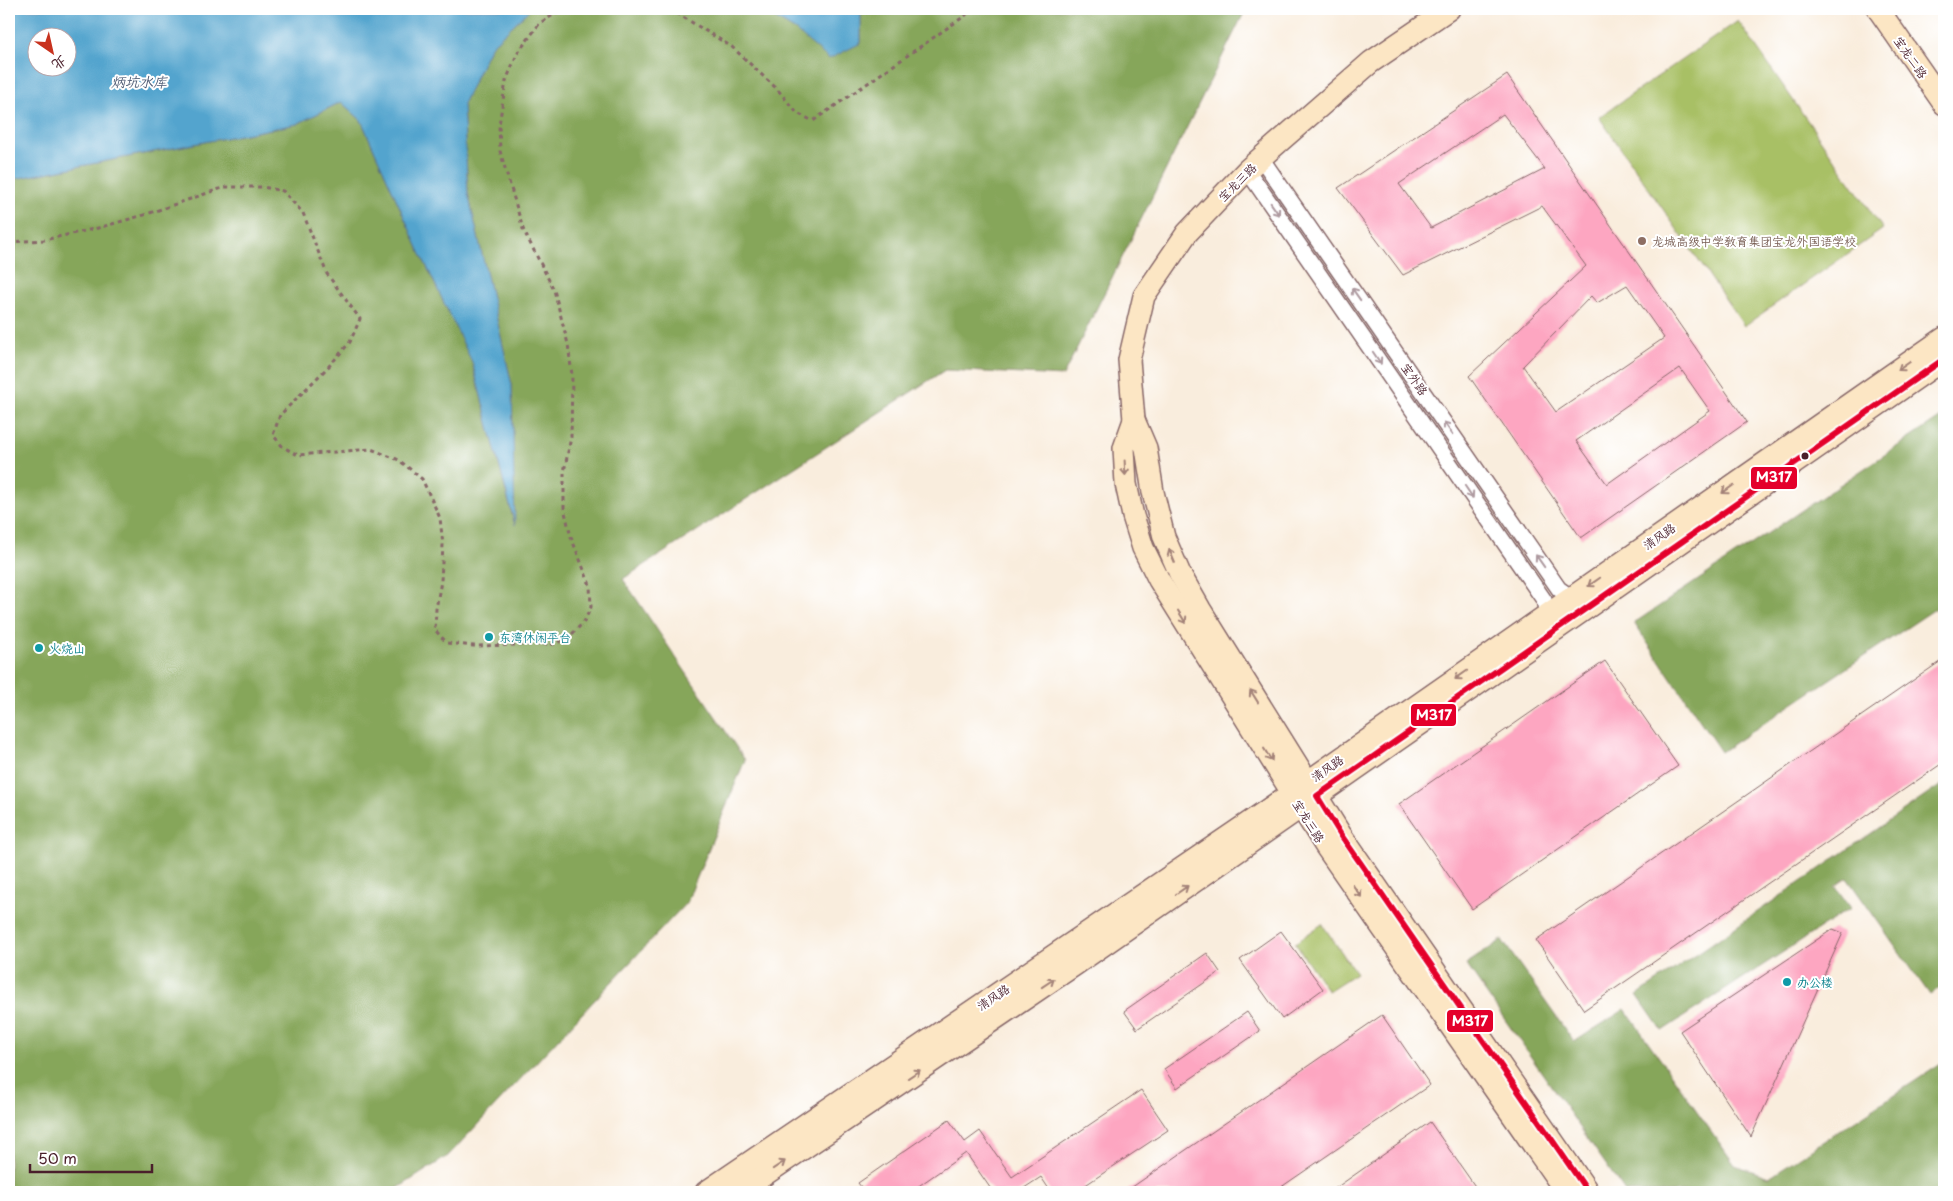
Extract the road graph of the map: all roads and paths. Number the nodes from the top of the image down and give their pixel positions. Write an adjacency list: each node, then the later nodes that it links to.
1 (563, 9): 8 (path)
2 (670, 9): 3 (path)
3 (970, 9)
4 (1449, 9): 7 (street, 宝龙三路)
5 (1878, 9): 6 (street, 宝龙二路)
6 (1944, 104)
7 (1254, 164): 11 (street, 宝外路, one-way to 7); 12 (street, 宝外路, one-way to 12); 13 (street, 宝龙三路)
8 (9, 242)
9 (1944, 338): 11 (street, 清风路, one-way to 11)
10 (1944, 359): 13 (street, 清风路)
11 (1572, 598): 12 (street, 清风路)
12 (1546, 615): 13 (street, 清风路, one-way to 13)
13 (1304, 795): 14 (street, 清风路); 15 (street, 清风路, one-way to 13); 16 (street, 宝龙三路, one-way to 16); 17 (street, 宝龙三路)
14 (706, 1192)
15 (739, 1192)
16 (1566, 1192)
17 (1588, 1192)

